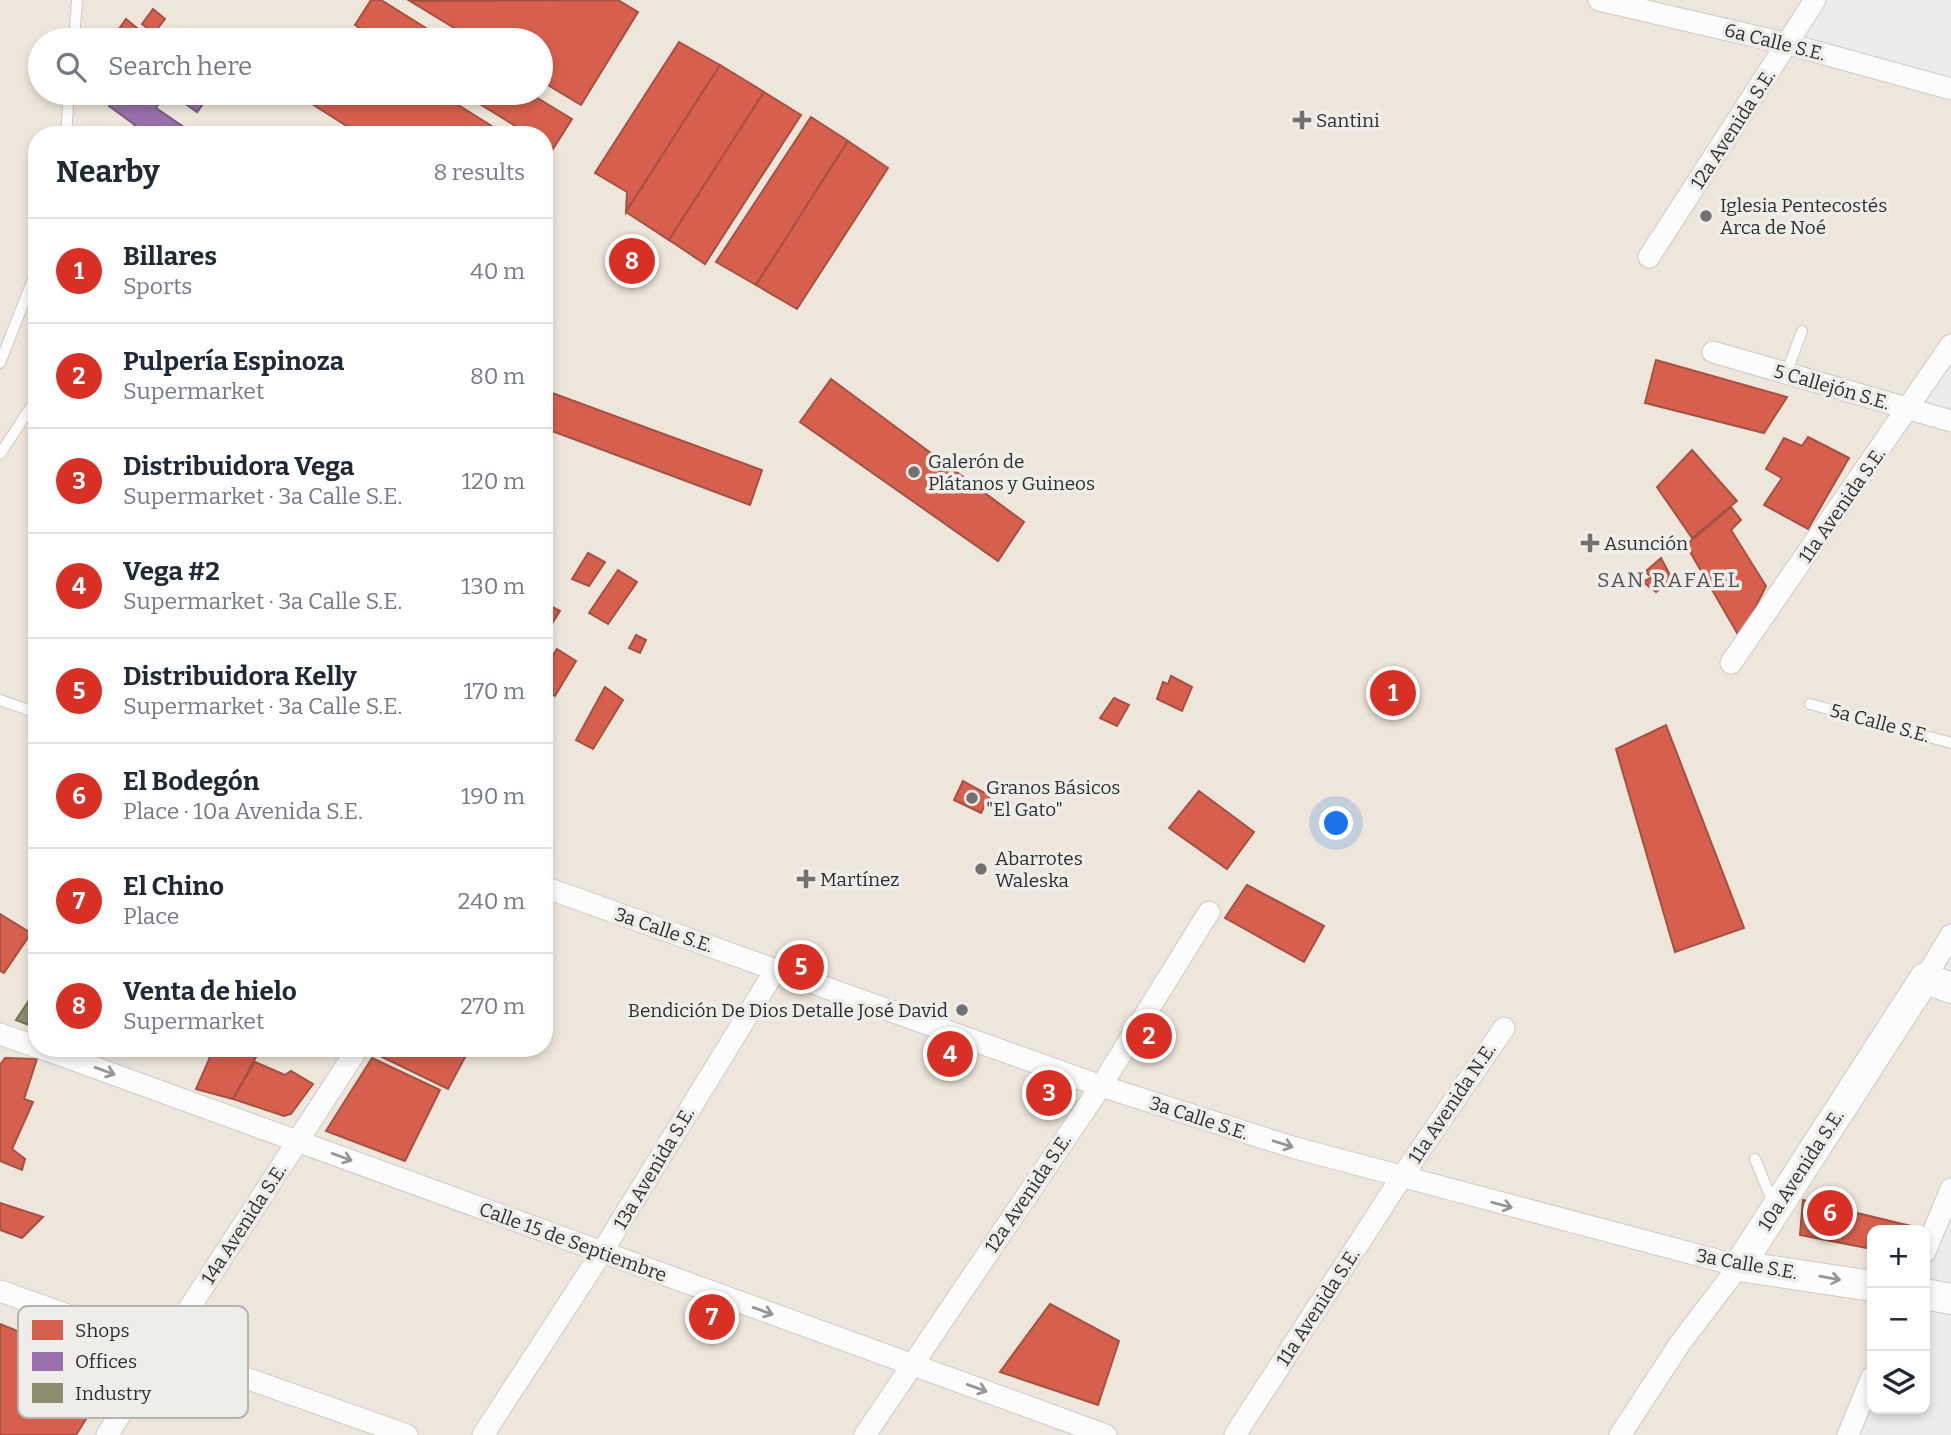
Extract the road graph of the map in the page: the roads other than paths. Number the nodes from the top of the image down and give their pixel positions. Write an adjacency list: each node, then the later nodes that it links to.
1 (77, 0): 4 (lane)
2 (1599, 0): 5 (street, 6a Calle S.E.)
3 (1815, 0): 5 (street, 12a Avenida S.E.)
4 (75, 28)
5 (1788, 44): 6 (street, 6a Calle S.E.); 9 (street, 12a Avenida S.E.)
6 (1951, 89)
7 (68, 105): 8 (lane)
8 (67, 126)
9 (1649, 257)
10 (28, 292): 14 (lane)
11 (1801, 331): 15 (lane)
12 (1951, 345): 16 (street, 11a Avenida S.E.)
13 (1713, 352): 15 (street, 5 Callejón S.E.)
14 (0, 363)
15 (1786, 374): 16 (street, 5 Callejón S.E.)
16 (1909, 410): 18 (street, 5 Callejón S.E.); 20 (street, 11a Avenida S.E.)
17 (28, 412): 19 (lane)
18 (1951, 421)
19 (0, 454)
20 (1731, 663)
21 (0, 701): 23 (lane)
22 (1810, 704): 24 (lane, 5a Calle S.E.)
23 (28, 710)
24 (1951, 743)
25 (553, 890): 28 (street, 3a Calle S.E.)
26 (1209, 912): 35 (street, 12a Avenida S.E.)
27 (1951, 935): 29 (street, 10a Avenida S.E.)
28 (776, 969): 35 (street, 3a Calle S.E.); 42 (street, 13a Avenida S.E.)
29 (1938, 983): 40 (street, 10a Avenida S.E.)
30 (1504, 1028): 38 (street, 11a Avenida N.E.)
31 (0, 1034): 32 (street, Calle 15 de Septiembre)
32 (28, 1043)
33 (67, 1057): 36 (street, Calle 15 de Septiembre, one-way to 36)
34 (352, 1057): 36 (street, 14a Avenida S.E.)
35 (1101, 1086): 38 (street, 3a Calle S.E., one-way to 38); 50 (street, 12a Avenida S.E.)
36 (299, 1141): 42 (street, Calle 15 de Septiembre, one-way to 42); 49 (street, 14a Avenida S.E.)
37 (1755, 1159): 40 (lane)
38 (1401, 1178): 43 (street, 3a Calle S.E., one-way to 43); 59 (street, 11a Avenida S.E.)
39 (1951, 1189): 41 (street)
40 (1776, 1209): 43 (street, 10a Avenida S.E.)
41 (1930, 1240)
42 (602, 1252): 50 (street, Calle 15 de Septiembre, one-way to 50); 56 (street, 13a Avenida S.E.)
43 (1738, 1266): 44 (street, 3a Calle S.E., one-way to 44); 60 (street, 10a Avenida S.E.)
44 (1867, 1285)
45 (0, 1291): 48 (street)
46 (1930, 1295): 47 (street)
47 (1951, 1299)
48 (42, 1306)
49 (188, 1306)
50 (912, 1365): 57 (street, 12a Avenida S.E.); 58 (street, Calle 15 de Septiembre, one-way to 58)
51 (248, 1379): 55 (street)
52 (1867, 1389): 61 (street)
53 (118, 1418): 54 (street, 14a Avenida S.E.)
54 (107, 1435)
55 (407, 1435)
56 (483, 1435)
57 (865, 1435)
58 (1106, 1435)
59 (1235, 1435)
60 (1620, 1435)
61 (1848, 1435)

